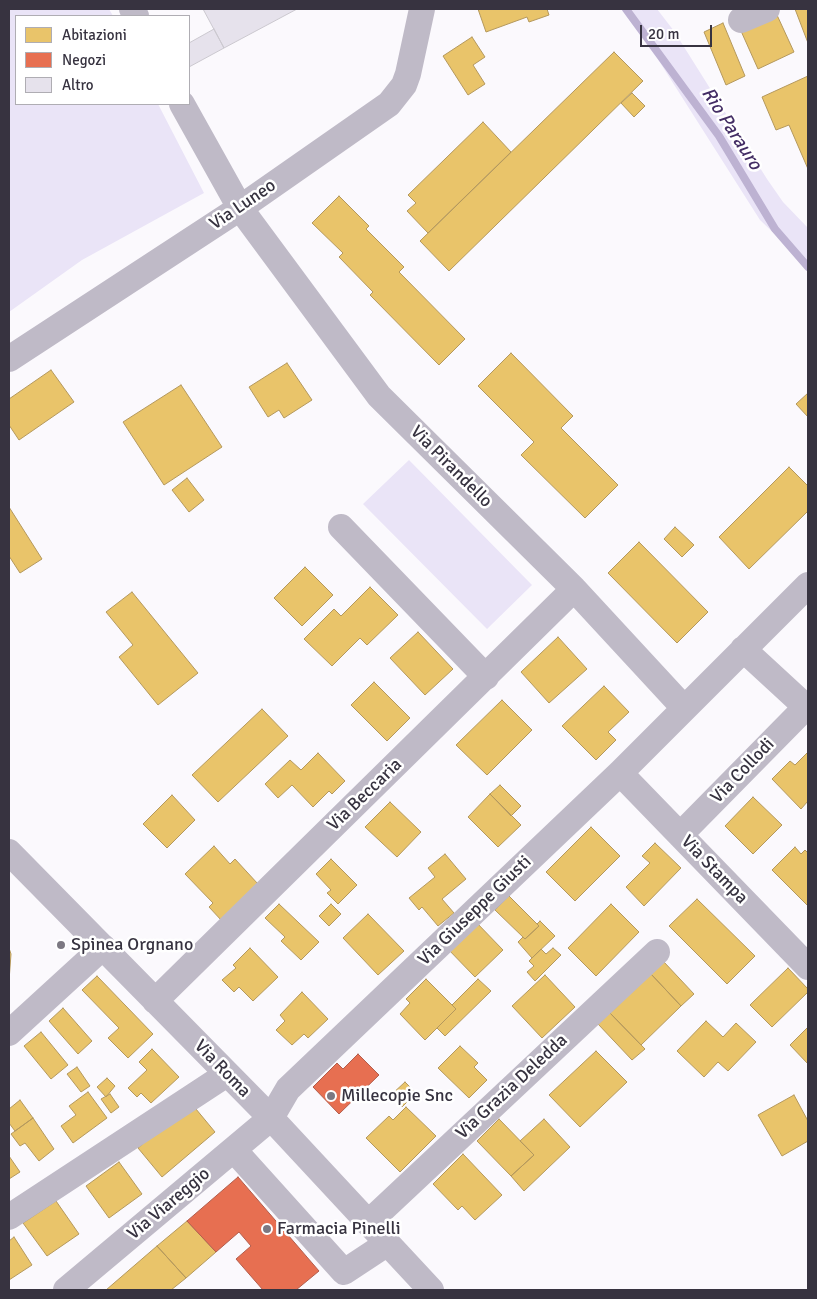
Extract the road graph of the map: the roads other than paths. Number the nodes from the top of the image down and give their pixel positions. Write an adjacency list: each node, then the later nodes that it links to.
1 (422, 9): 5 (street, Via Luneo)
2 (767, 9): 3 (street)
3 (740, 20)
4 (183, 105): 5 (street, Via Pirandello)
5 (240, 208): 6 (street, Via Luneo); 9 (street, Via Pirandello)
6 (9, 359)
7 (341, 527): 11 (street)
8 (808, 585): 10 (street)
9 (574, 589): 11 (street, Via Beccaria); 13 (street, Via Pirandello)
10 (743, 649): 12 (street, Via Collodi); 13 (street)
11 (486, 676): 20 (street, Via Beccaria)
12 (807, 707): 15 (street, Via Collodi)
13 (684, 708): 14 (street, Via Giuseppe Giusti)
14 (620, 773): 15 (street, Via Stampa); 23 (street, Via Giuseppe Giusti)
15 (680, 835): 19 (street, Via Stampa)
16 (9, 852): 17 (street, Via Roma)
17 (103, 947): 20 (street, Via Roma); 21 (street)
18 (657, 952): 26 (street, Via Grazia Deledda)
19 (808, 967)
20 (155, 1001): 22 (street, Via Roma)
21 (9, 1033)
22 (227, 1074): 23 (street, Via Roma); 25 (street)
23 (270, 1118): 24 (street, Via Viareggio); 26 (street, Via Roma)
24 (234, 1150): 27 (street); 28 (street, Via Viareggio)
25 (9, 1217)
26 (368, 1222): 27 (street, Via Roma)
27 (388, 1243): 29 (street, Via Roma)
28 (66, 1290)
29 (431, 1290)

